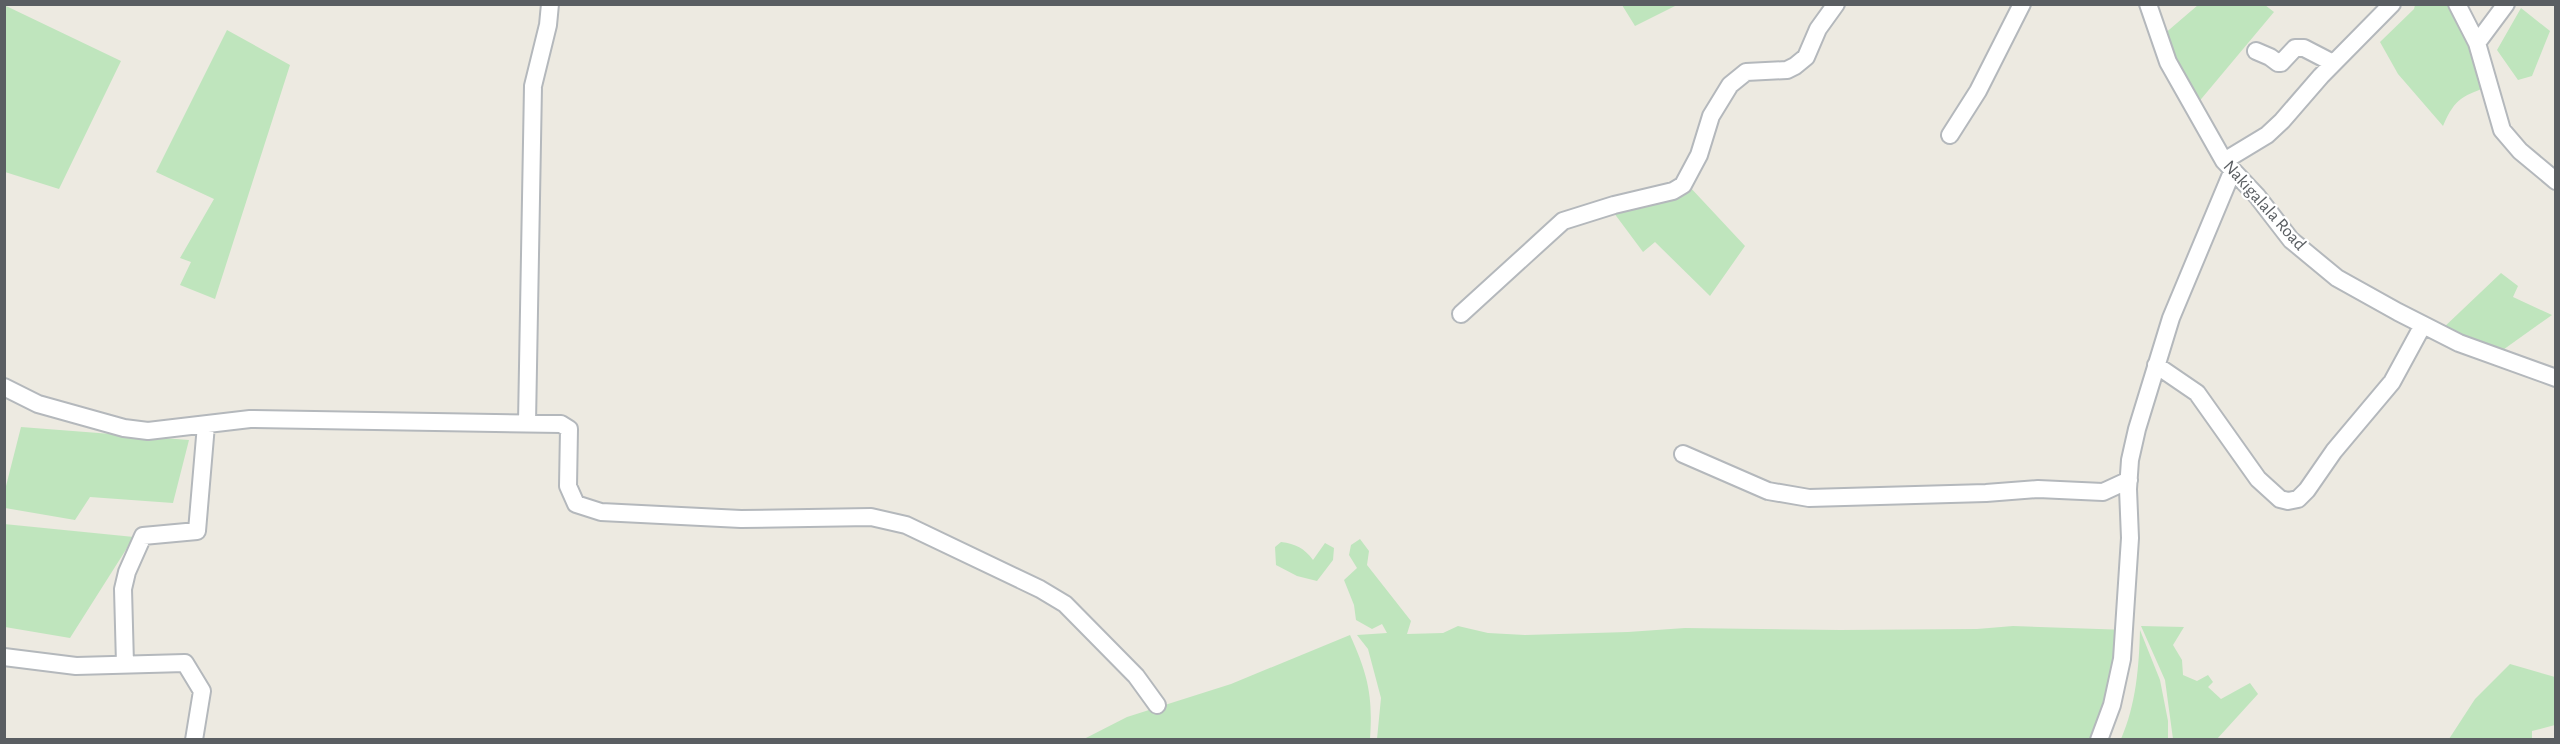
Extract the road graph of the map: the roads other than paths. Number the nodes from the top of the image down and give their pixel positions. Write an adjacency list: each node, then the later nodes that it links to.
1 (550, 4): 19 (street)
2 (1836, 4): 14 (street)
3 (2022, 4): 11 (street)
4 (2148, 4): 12 (street, Nakigalala Road)
5 (2392, 4): 10 (street)
6 (2457, 4): 8 (street)
7 (2506, 4): 8 (street)
8 (2477, 44): 13 (street)
9 (2256, 51): 10 (street)
10 (2333, 63): 12 (street)
11 (1950, 135)
12 (2228, 167): 15 (street, Nakigalala Road); 16 (street)
13 (2556, 181)
14 (1461, 315)
15 (2423, 325): 16 (street); 17 (street, Nakigalala Road)
16 (2157, 365): 22 (street)
17 (2556, 378)
18 (4, 387): 20 (street)
19 (527, 423): 20 (street); 25 (street)
20 (206, 425): 24 (street)
21 (1683, 454): 22 (street)
22 (2129, 480): 27 (street)
23 (4, 657): 24 (street)
24 (125, 664): 26 (street)
25 (1157, 705)
26 (194, 740)
27 (2099, 740)

